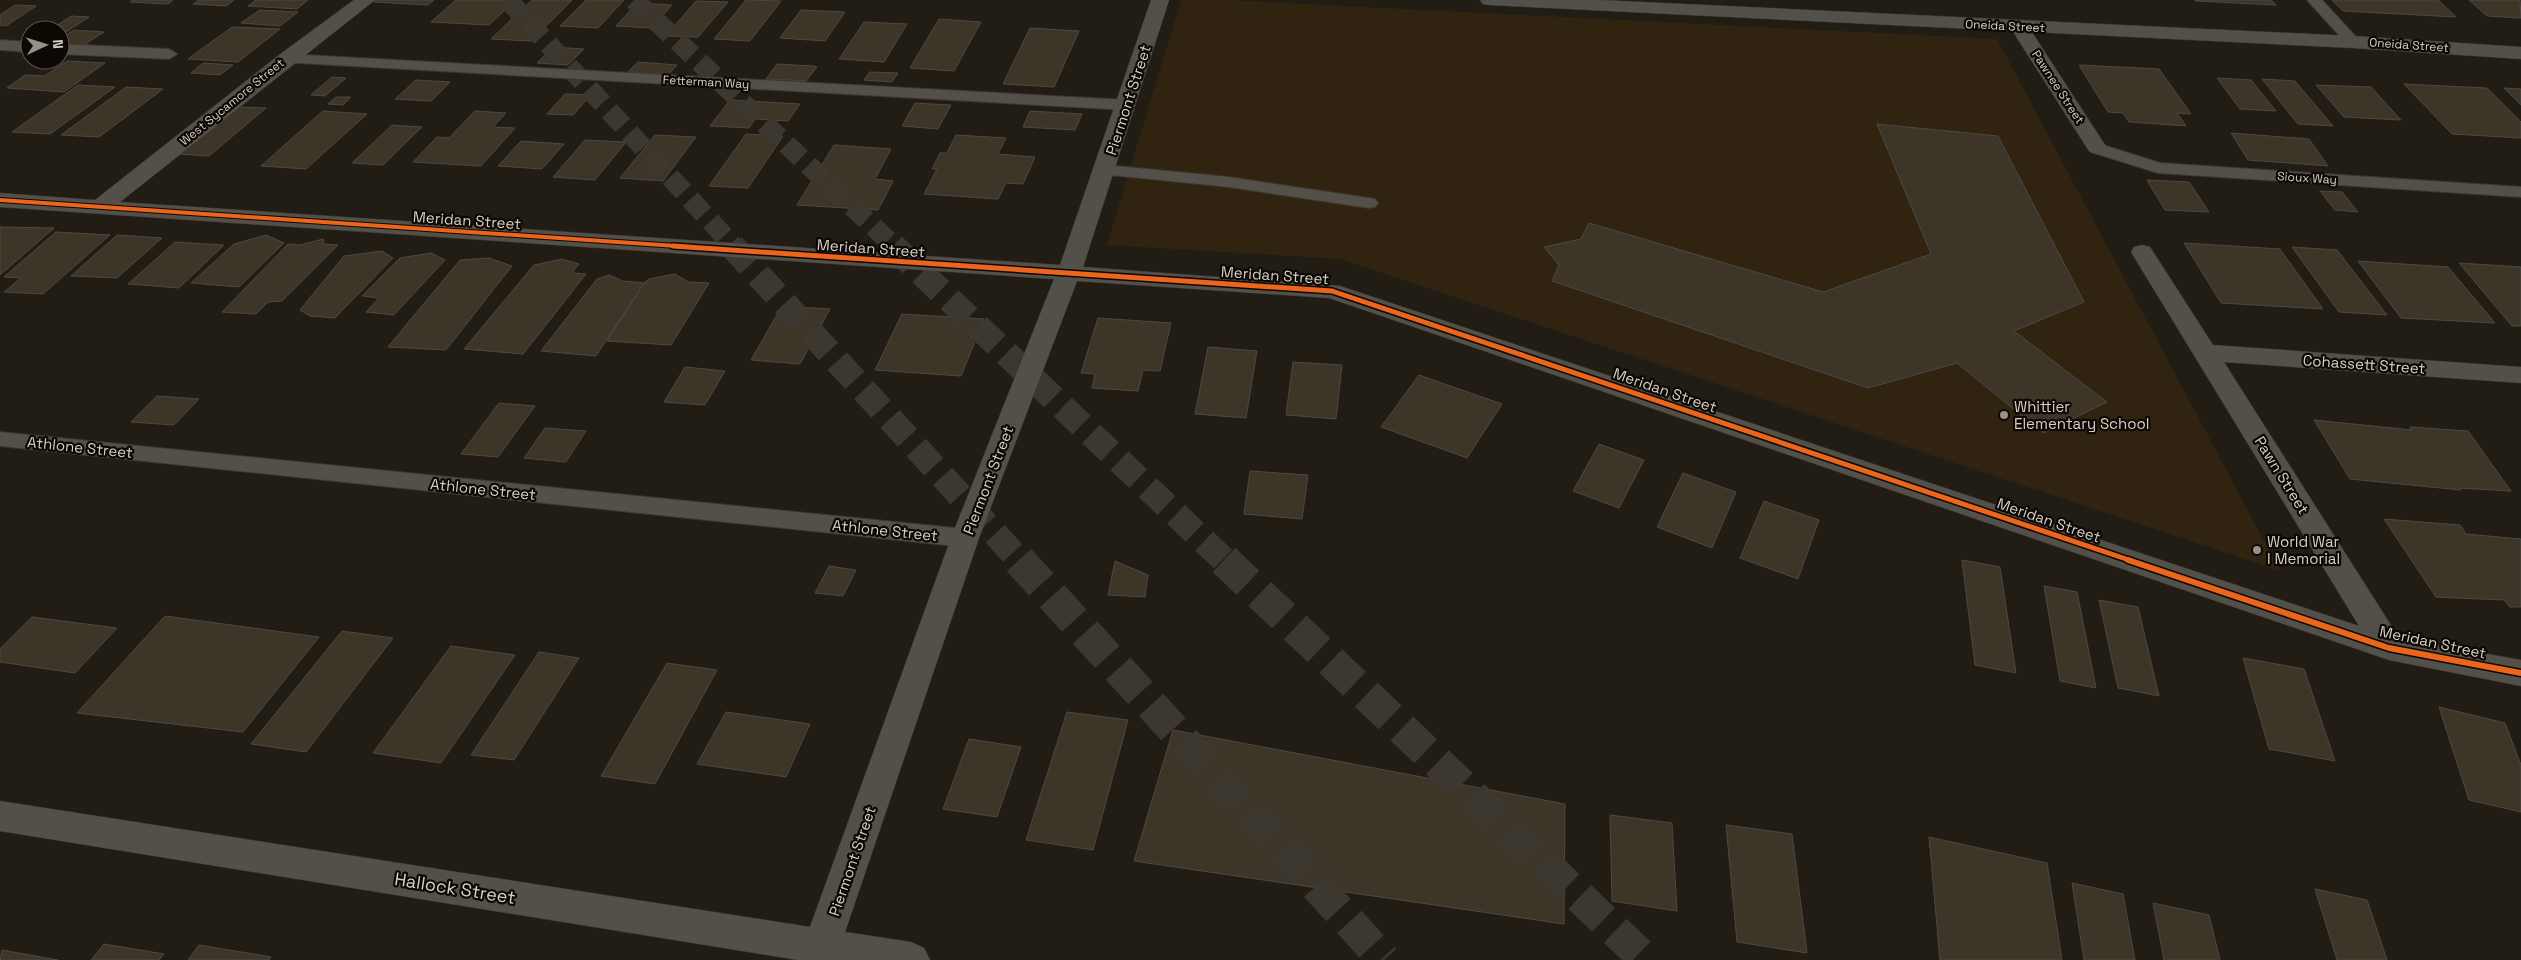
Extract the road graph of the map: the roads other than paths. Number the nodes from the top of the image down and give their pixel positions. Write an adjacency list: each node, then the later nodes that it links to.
1 (366, 0): 12 (street, West Sycamore Street)
2 (1160, 0): 13 (street, Piermont Street)
3 (1489, 0): 5 (street, Oneida Street)
4 (2314, 0): 6 (lane)
5 (2019, 26): 6 (street, Oneida Street); 14 (street, Pawnee Street)
6 (2353, 42): 10 (street, Oneida Street)
7 (0, 45): 8 (lane)
8 (20, 46)
9 (70, 49): 11 (lane)
10 (2521, 52)
11 (169, 54)
12 (286, 59): 13 (lane, Fetterman Way); 19 (street, West Sycamore Street)
13 (1126, 105): 15 (street, Piermont Street)
14 (2097, 148): 16 (lane, Sioux Way)
15 (1106, 170): 18 (lane); 21 (street, Piermont Street)
16 (2521, 192)
17 (0, 200): 19 (street, Meridan Street)
18 (1369, 202)
19 (101, 206): 21 (street, Meridan Street)
20 (2142, 252): 22 (street)
21 (1068, 274): 25 (street, Piermont Street); 26 (street, Meridan Street)
22 (2206, 353): 23 (street, Cohassett Street); 26 (street, Pawn Street)
23 (2521, 375)
24 (0, 439): 25 (lane, Athlone Street)
25 (965, 538): 29 (street, Piermont Street)
26 (2389, 648): 27 (street, Meridan Street)
27 (2521, 673)
28 (0, 816): 29 (street, Hallock Street)
29 (820, 953): 30 (street, Hallock Street)
30 (911, 960)

